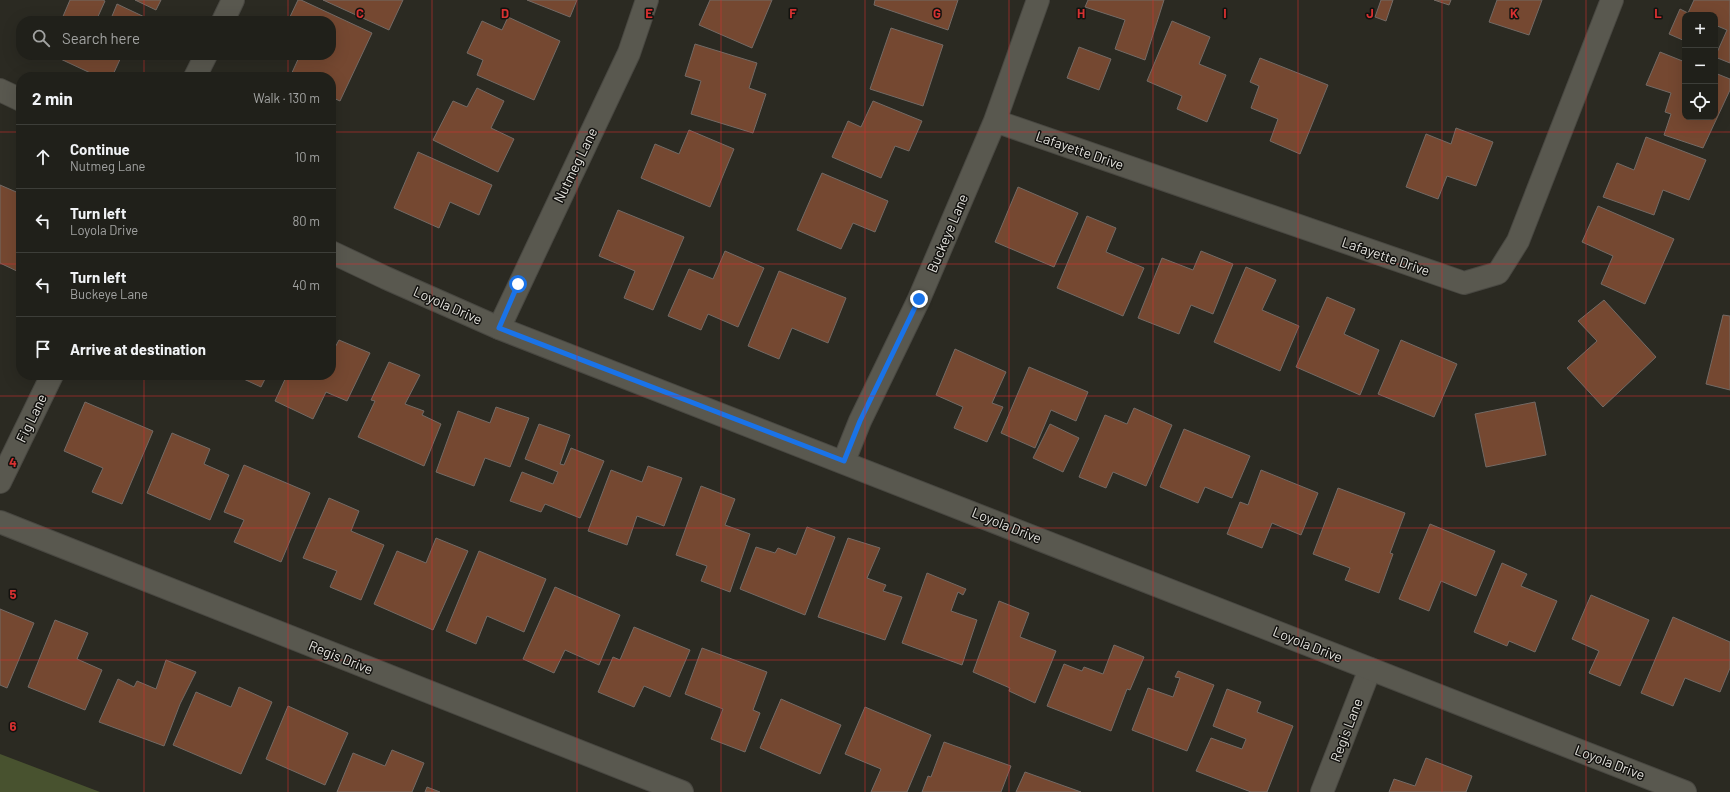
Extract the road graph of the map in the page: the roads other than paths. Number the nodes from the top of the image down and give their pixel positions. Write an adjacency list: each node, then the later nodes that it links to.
1 (234, 0): 5 (street)
2 (647, 0): 12 (street, Nutmeg Lane)
3 (1038, 0): 10 (street, Buckeye Lane)
4 (1612, 0): 10 (street, Lafayette Drive)
5 (226, 16)
6 (204, 60): 7 (street)
7 (198, 72)
8 (0, 90): 9 (street)
9 (16, 98)
10 (995, 121): 14 (street, Buckeye Lane)
11 (336, 254): 12 (street, Loyola Drive)
12 (499, 328): 14 (street, Loyola Drive)
13 (50, 380): 15 (street, Fig Lane)
14 (844, 461): 17 (street, Loyola Drive)
15 (0, 482)
16 (0, 522): 18 (street, Regis Drive)
17 (1370, 669): 19 (street, Regis Lane); 20 (street, Loyola Drive)
18 (682, 792)
19 (1322, 792)
20 (1685, 792)

